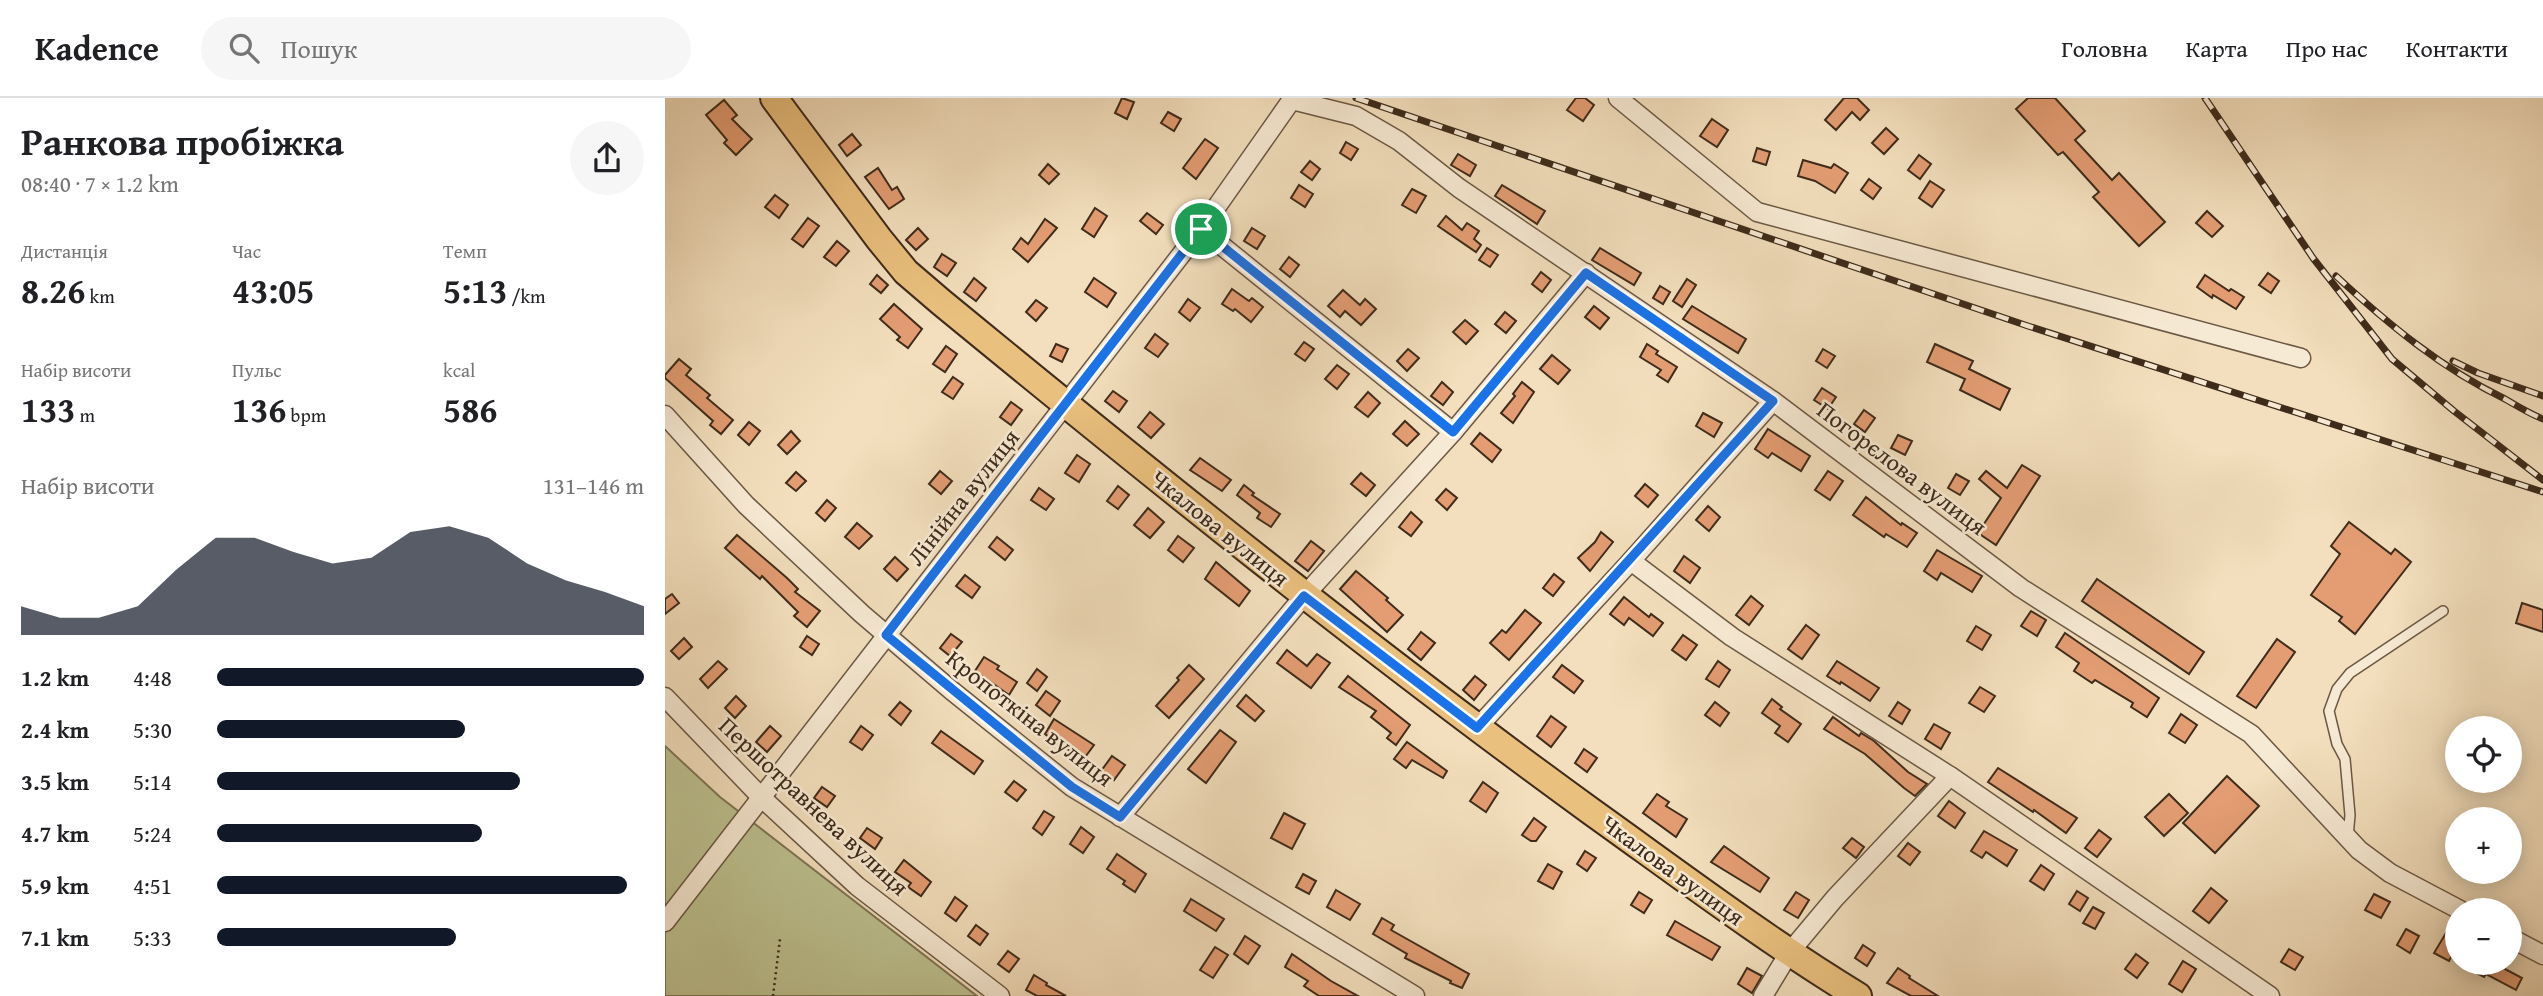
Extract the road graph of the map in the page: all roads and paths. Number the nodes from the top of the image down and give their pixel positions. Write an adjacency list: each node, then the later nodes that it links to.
1 (774, 98): 8 (main road, Чкалова вулиця)
2 (1618, 98): 6 (street)
3 (1292, 99): 4 (street, Лінійна вулиця); 5 (street, Погорєлова вулиця)
4 (1201, 229): 8 (street, Лінійна вулиця); 10 (street)
5 (1586, 273): 7 (street, Погорєлова вулиця); 10 (street)
6 (2301, 358)
7 (1773, 401): 11 (street); 20 (street, Погорєлова вулиця)
8 (1066, 404): 12 (main road, Чкалова вулиця); 14 (street, Лінійна вулиця)
9 (665, 415): 14 (street, Кропоткіна вулиця)
10 (1453, 432): 12 (street)
11 (1631, 561): 16 (street); 17 (street)
12 (1304, 596): 16 (main road, Чкалова вулиця); 19 (street)
13 (2443, 611): 20 (lane)
14 (886, 635): 18 (street, Лінійна вулиця); 19 (street, Кропоткіна вулиця)
15 (665, 697): 18 (street, Першотравнева вулиця)
16 (1477, 728): 25 (main road, Чкалова вулиця)
17 (1950, 776): 25 (street); 32 (street)
18 (762, 798): 22 (street, Лінійна вулиця); 28 (street, Першотравнева вулиця)
19 (1120, 817): 29 (street, Кропоткіна вулиця)
20 (2348, 838): 21 (street, Погорєлова вулиця)
21 (2445, 902)
22 (665, 922)
23 (781, 939): 27 (path)
24 (2522, 944): 26 (street)
25 (1789, 953): 30 (street); 31 (main road, Чкалова вулиця)
26 (2543, 955)
27 (773, 996)
28 (1000, 996)
29 (1415, 996)
30 (1763, 996)
31 (1858, 996)
32 (2270, 996)

